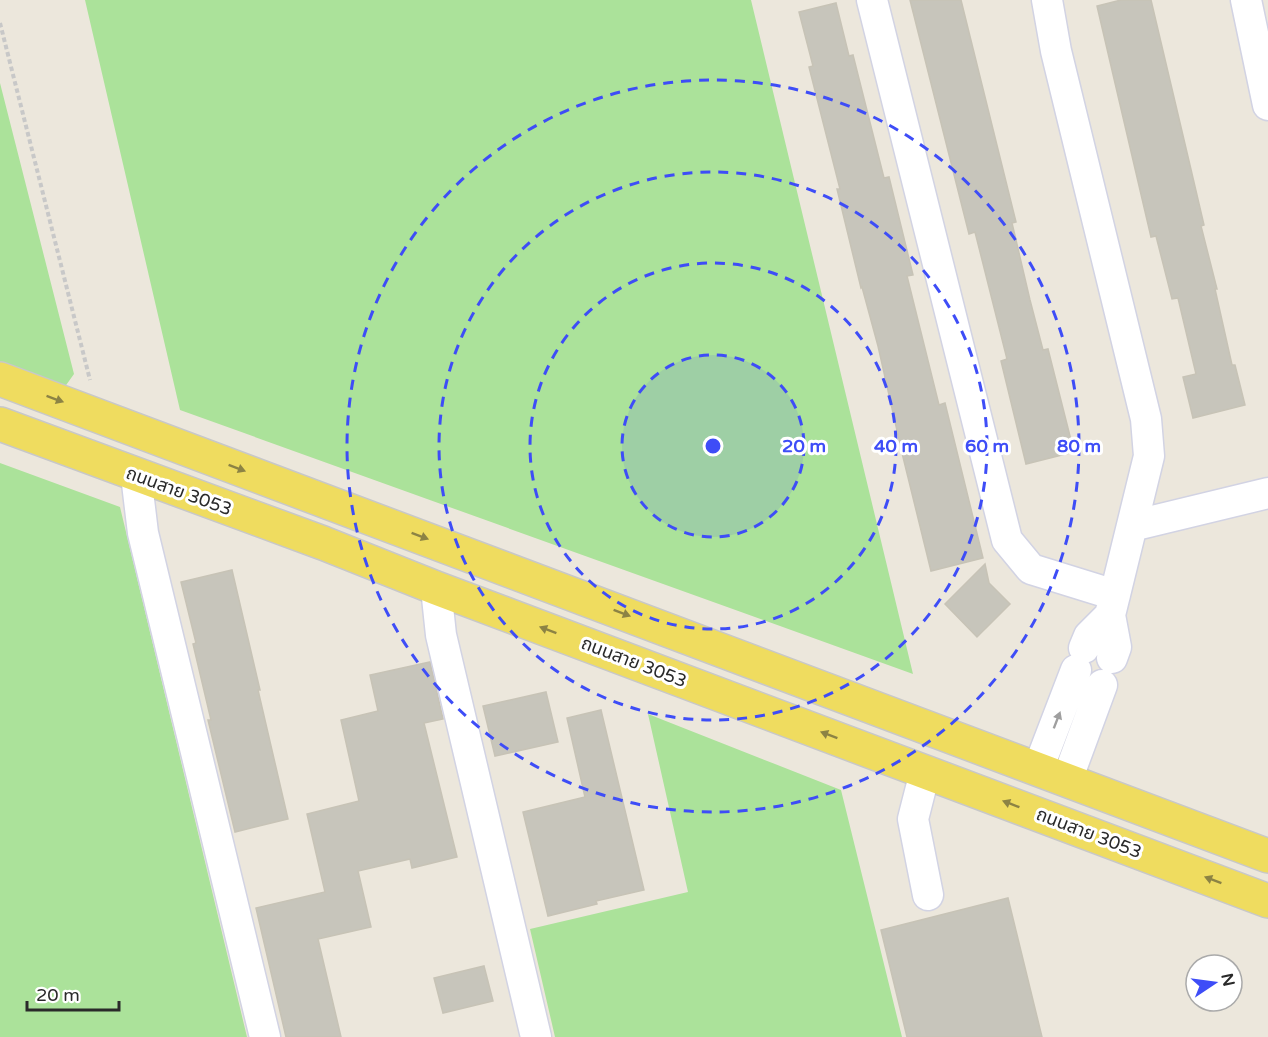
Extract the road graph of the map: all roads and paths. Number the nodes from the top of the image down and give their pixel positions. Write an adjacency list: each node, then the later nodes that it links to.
1 (872, 0): 13 (street)
2 (1047, 0): 11 (street)
3 (1246, 0): 5 (street)
4 (0, 23): 7 (path)
5 (1268, 105)
6 (0, 379): 7 (main road, one-way to 7)
7 (100, 416): 15 (main road, one-way to 15)
8 (0, 424): 9 (main road, ถนนสาย 3053)
9 (136, 475): 12 (main road, ถนนสาย 3053); 19 (street)
10 (1268, 493): 11 (street)
11 (1132, 526): 13 (street)
12 (436, 588): 14 (main road, ถนนสาย 3053, one-way to 12); 20 (street)
13 (1112, 605): 15 (street, one-way to 13); 15 (street)
14 (925, 772): 17 (street); 18 (main road, ถนนสาย 3053, one-way to 14)
15 (1053, 775): 16 (main road)
16 (1268, 856)
17 (928, 895)
18 (1268, 901)
19 (265, 1037)
20 (536, 1037)

